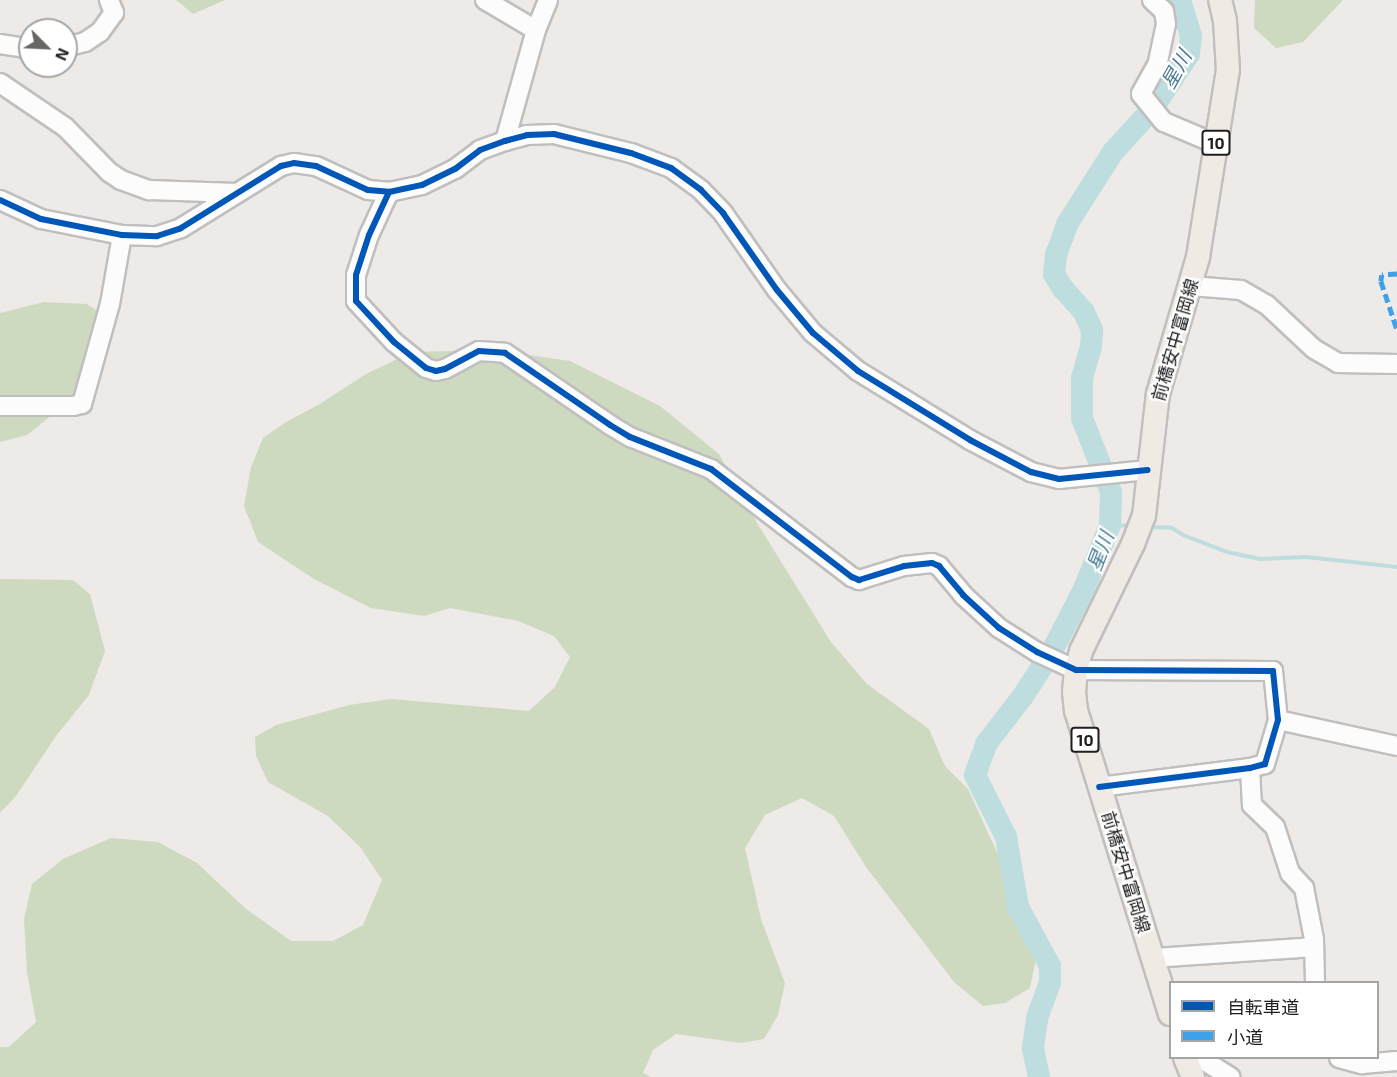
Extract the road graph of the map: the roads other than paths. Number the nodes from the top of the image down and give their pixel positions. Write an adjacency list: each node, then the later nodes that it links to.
1 (109, 0): 8 (street)
2 (485, 0): 6 (street)
3 (548, 0): 6 (street)
4 (1152, 0): 12 (street)
5 (1220, 0): 12 (main road, 前橋安中富岡線 / 10)
6 (536, 30): 11 (street)
7 (0, 44): 9 (street)
8 (78, 44)
9 (18, 47)
10 (0, 83): 14 (street)
11 (505, 141): 13 (street); 20 (street)
12 (1216, 144): 17 (main road, 前橋安中富岡線 / 10)
13 (388, 192): 14 (street); 21 (street)
14 (237, 193): 16 (street)
15 (0, 200): 16 (street)
16 (122, 235): 19 (street)
17 (1191, 286): 18 (street); 20 (main road, 前橋安中富岡線 / 10)
18 (1397, 364)
19 (0, 406)
20 (1138, 471): 21 (main road, 前橋安中富岡線 / 10)
21 (1076, 670): 22 (street); 25 (main road, 前橋安中富岡線 / 10)
22 (1278, 720): 23 (street); 24 (street)
23 (1397, 746)
24 (1250, 768): 25 (street); 26 (street)
25 (1099, 787): 27 (main road, 前橋安中富岡線 / 10)
26 (1314, 947): 27 (street); 28 (street)
27 (1153, 958): 29 (main road, 前橋安中富岡線 / 10)
28 (1315, 981)
29 (1169, 1011)
30 (1185, 1059): 34 (main road)
31 (1202, 1059): 35 (street)
32 (1343, 1059): 33 (street)
33 (1397, 1061)
34 (1193, 1077)
35 (1231, 1077)

